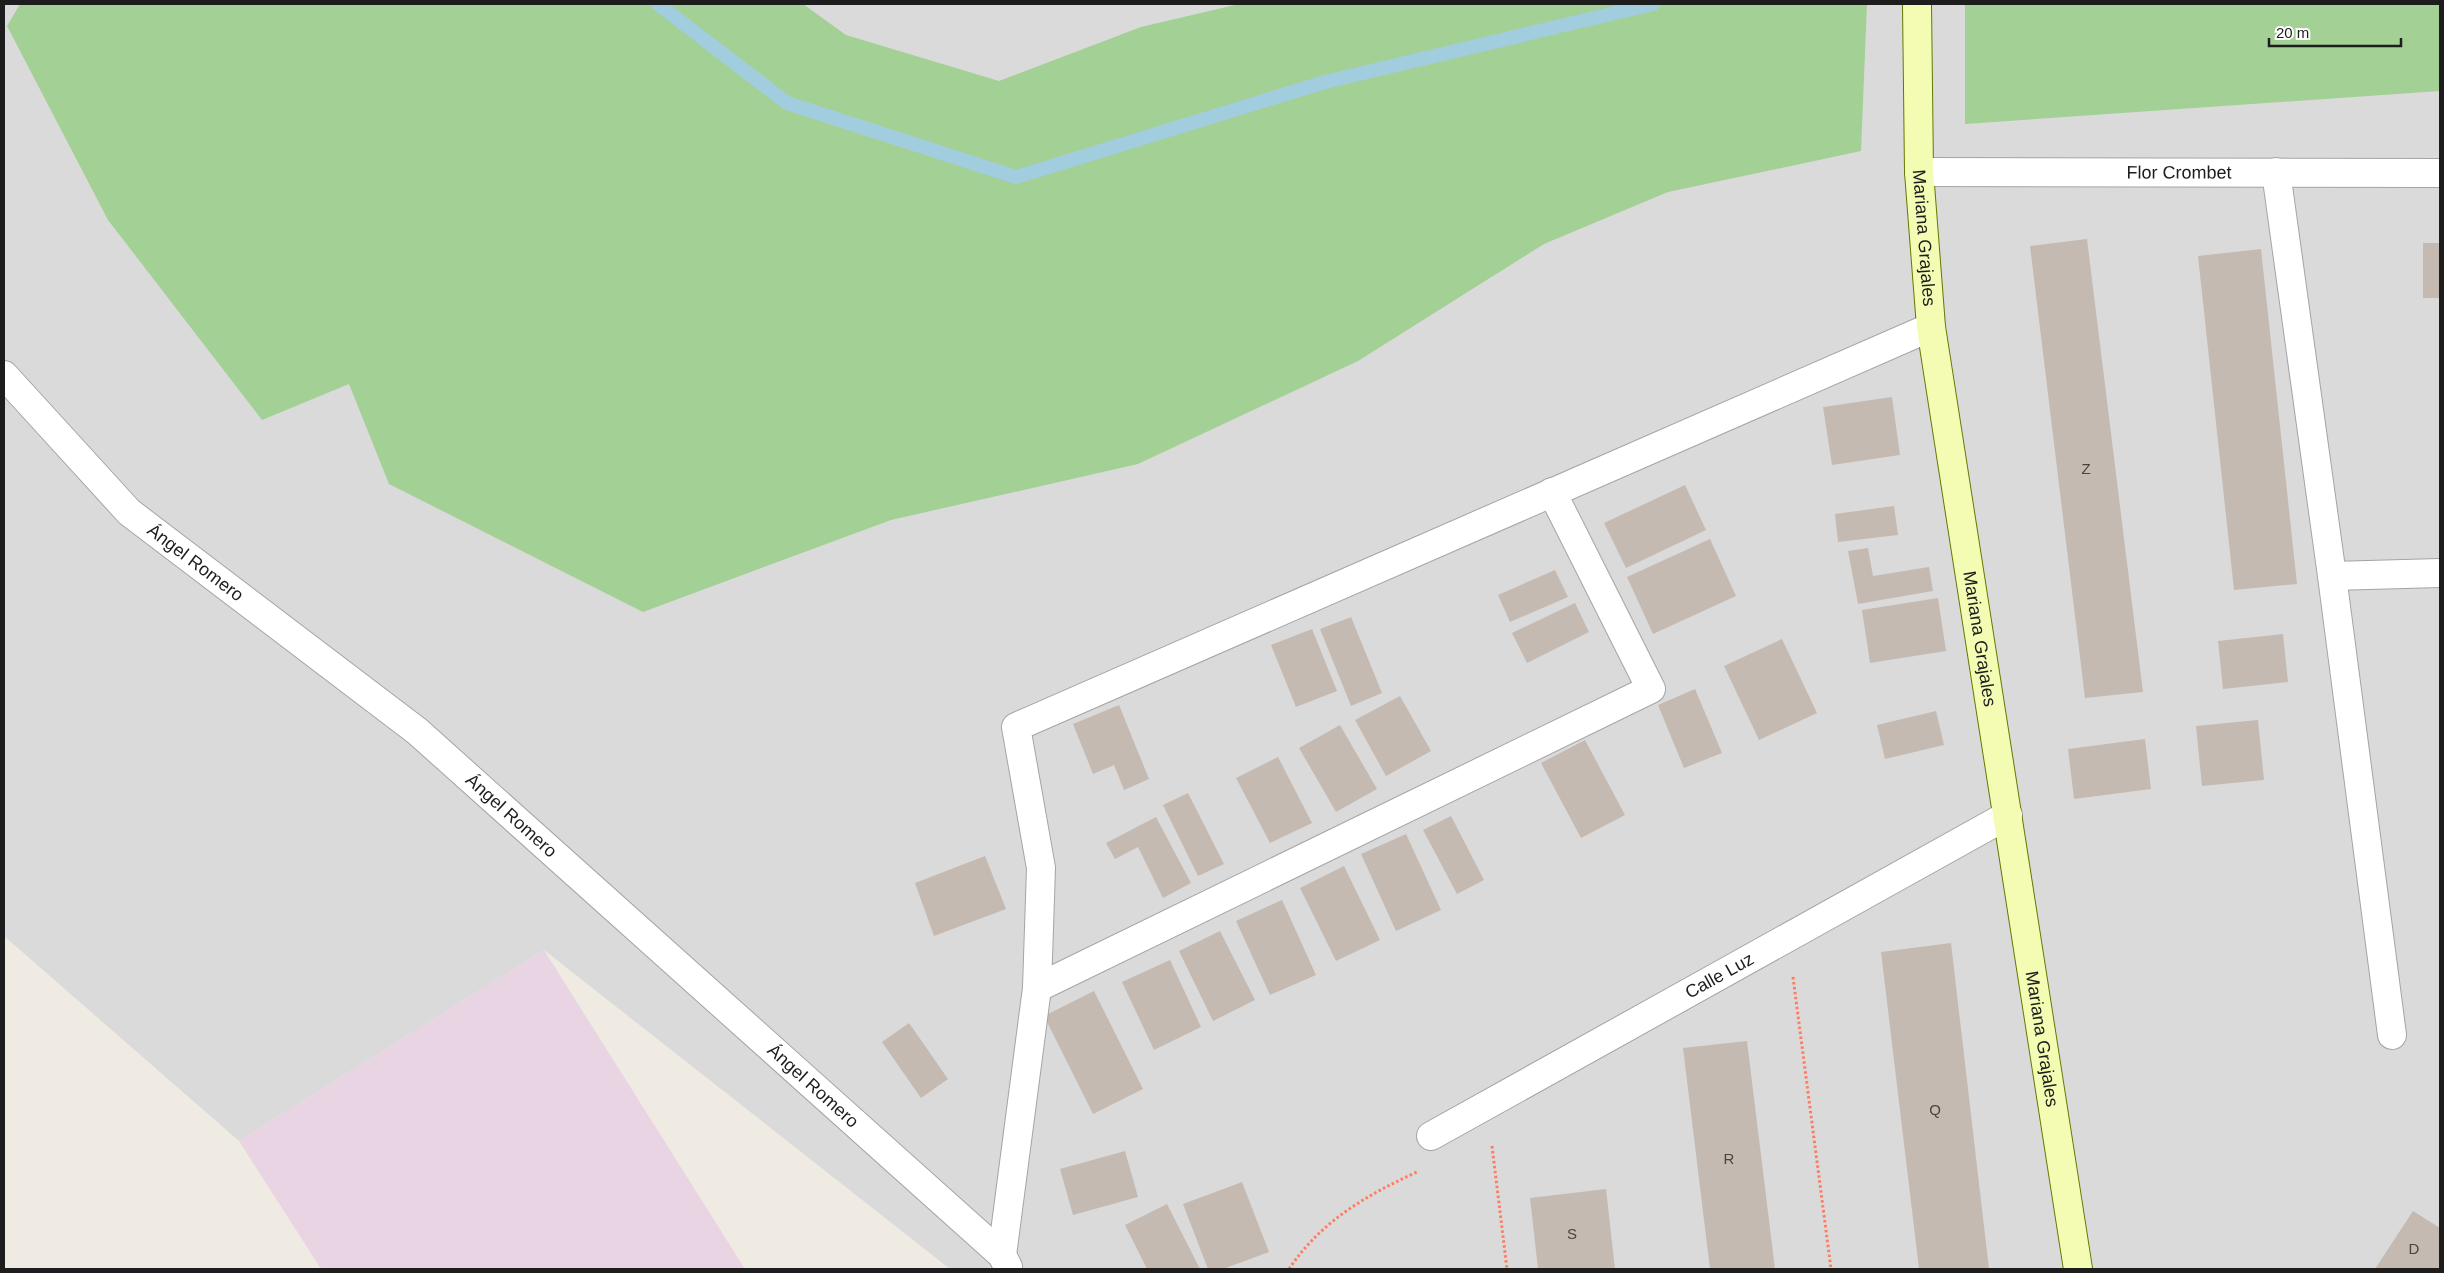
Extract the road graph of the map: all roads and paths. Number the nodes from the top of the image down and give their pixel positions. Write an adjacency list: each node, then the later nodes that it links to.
1 (1917, 4): 2 (street, Mariana Grajales)
2 (1919, 172): 3 (street, Flor Crombet); 5 (street, Mariana Grajales)
3 (2276, 172): 4 (street, Flor Crombet); 9 (street)
4 (2440, 173)
5 (1930, 328): 7 (street); 10 (street, Mariana Grajales)
6 (4, 375): 16 (street, Ángel Romero)
7 (1552, 492): 12 (street); 12 (street)
8 (2440, 573): 9 (street)
9 (2332, 576): 13 (street)
10 (2008, 815): 11 (street, Calle Luz); 20 (street, Mariana Grajales)
11 (1787, 938): 14 (street, Calle Luz); 19 (path)
12 (1037, 988): 16 (street)
13 (2392, 1035)
14 (1487, 1105): 15 (street, Calle Luz); 18 (path)
15 (1431, 1136): 17 (path)
16 (1005, 1262)
17 (1289, 1269)
18 (1507, 1269)
19 (1831, 1269)
20 (2078, 1269)

